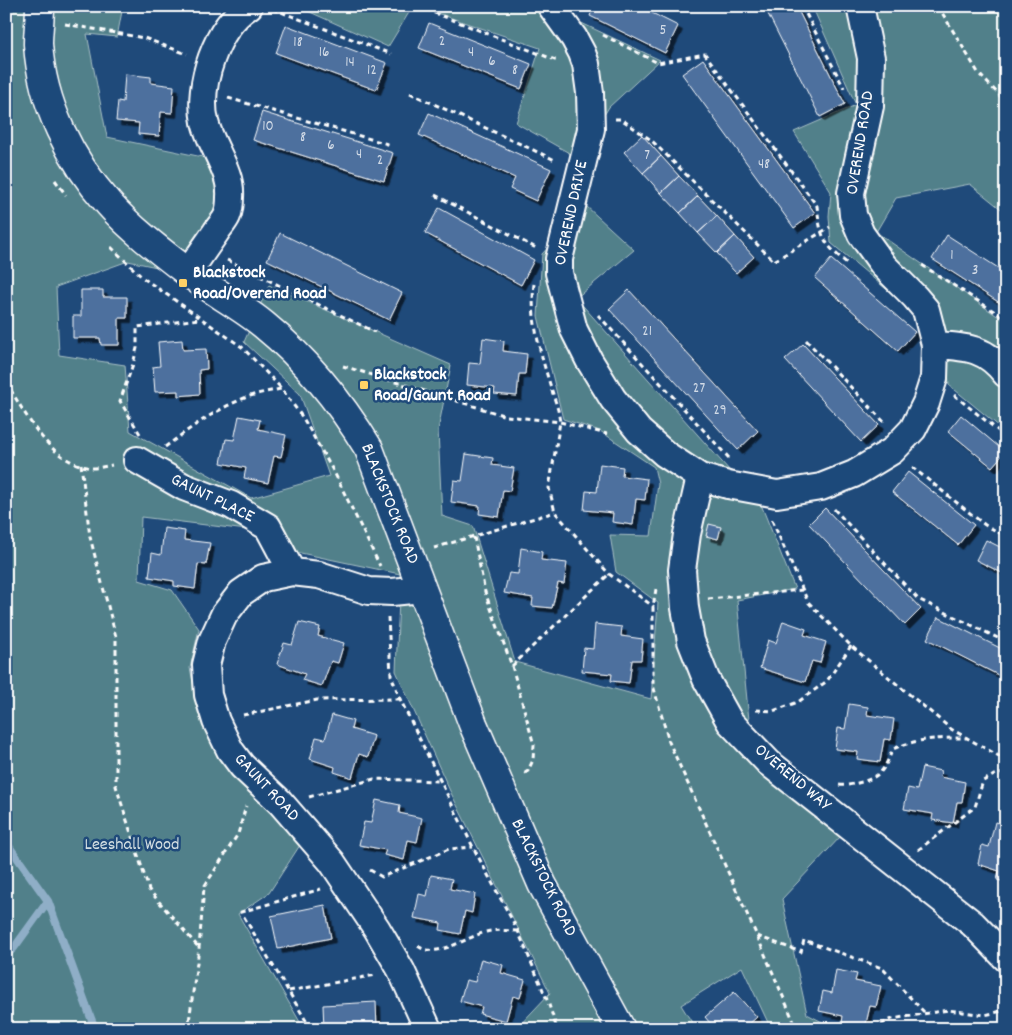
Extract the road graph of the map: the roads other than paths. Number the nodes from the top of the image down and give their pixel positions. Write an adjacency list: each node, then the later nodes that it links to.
1 (40, 6): 5 (street, BLACKSTOCK ROAD)
2 (249, 6): 5 (street)
3 (551, 6): 9 (street, OVEREND DRIVE)
4 (860, 6): 6 (street, OVEREND ROAD)
5 (188, 272): 11 (street, BLACKSTOCK ROAD)
6 (935, 345): 7 (street); 9 (street, OVEREND DRIVE)
7 (1006, 374)
8 (146, 458): 10 (street, GAUNT PLACE)
9 (700, 477): 12 (street, OVEREND WAY)
10 (292, 572): 11 (street, GAUNT ROAD); 13 (street, GAUNT ROAD)
11 (422, 589): 14 (street, BLACKSTOCK ROAD)
12 (1006, 958)
13 (428, 1029)
14 (622, 1029)

